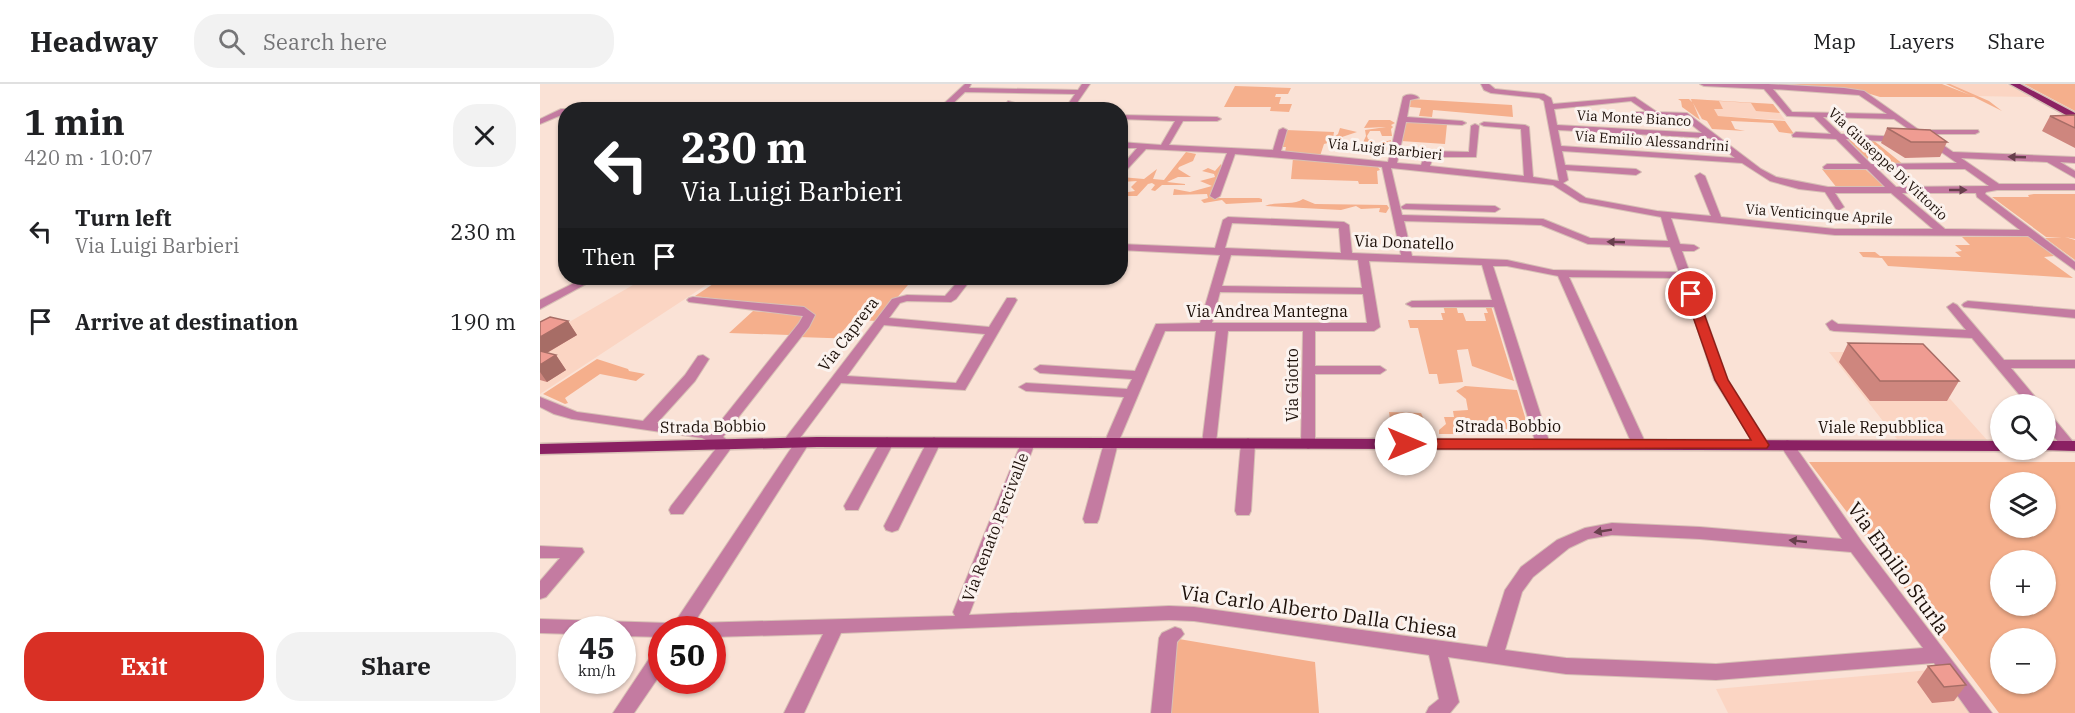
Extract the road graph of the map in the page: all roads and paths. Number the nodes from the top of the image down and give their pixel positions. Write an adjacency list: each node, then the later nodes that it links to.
1 (1086, 84): 7 (street)
2 (1485, 84): 11 (street)
3 (1704, 84): 5 (street)
4 (2014, 84): 18 (main road)
5 (1764, 85): 15 (street); 16 (street)
6 (966, 87): 7 (street); 9 (street)
7 (1080, 92): 10 (street)
8 (1415, 98): 22 (street)
9 (950, 102)
10 (1073, 102)
11 (1550, 106): 13 (street); 25 (street)
12 (1843, 108): 16 (street)
13 (1654, 113)
14 (558, 114): 23 (street)
15 (1816, 115): 16 (street); 31 (street, Via Giuseppe Di Vittorio)
16 (1892, 115): 27 (street)
17 (1128, 117): 19 (street)
18 (2075, 117)
19 (1180, 118): 21 (street); 35 (street)
20 (1639, 118): 30 (street)
21 (1217, 119)
22 (1403, 119): 24 (street); 43 (street)
23 (540, 122)
24 (1462, 123)
25 (1553, 127): 30 (street, Via Monte Bianco); 36 (street)
26 (1283, 130): 38 (street)
27 (1917, 132): 28 (street); 32 (street)
28 (1975, 132)
29 (1796, 135): 31 (street)
30 (1714, 136): 42 (street)
31 (1838, 137): 32 (street); 48 (street, Via Giuseppe Di Vittorio)
32 (1928, 140): 39 (street)
33 (1128, 146): 34 (street, Via Luigi Barbieri)
34 (1143, 147): 35 (street, Via Luigi Barbieri); 44 (street)
35 (1163, 148): 37 (street, Via Luigi Barbieri)
36 (1557, 148): 42 (street, Via Emilio Alessandrini); 46 (street)
37 (1232, 151): 38 (street, Via Luigi Barbieri); 60 (street)
38 (1276, 153): 43 (street, Via Luigi Barbieri)
39 (1951, 155): 40 (street, one-way to 39); 45 (street)
40 (2047, 158): 41 (street); 51 (street)
41 (2075, 160)
42 (1745, 161): 57 (street)
43 (1389, 164): 49 (street, Via Luigi Barbieri); 66 (street)
44 (1128, 165)
45 (1967, 166): 48 (street); 55 (street)
46 (1561, 167): 50 (street); 54 (street)
47 (1827, 167): 48 (street)
48 (1868, 167): 58 (street, Via Giuseppe Di Vittorio)
49 (1425, 168): 53 (street, Via Luigi Barbieri); 53 (street)
50 (1636, 172)
51 (2075, 175)
52 (1700, 176): 69 (street)
53 (1529, 179): 54 (street, Via Luigi Barbieri)
54 (1560, 182): 65 (street, Via Luigi Barbieri)
55 (1997, 187): 56 (street); 59 (street)
56 (2075, 187)
57 (1828, 189): 58 (street); 62 (street)
58 (1892, 189): 59 (street, one-way to 59); 71 (street, Via Giuseppe Di Vittorio)
59 (1982, 190): 72 (street)
60 (1215, 196)
61 (1406, 207): 63 (street)
62 (1839, 207)
63 (1451, 208): 64 (street); 68 (street)
64 (1496, 209)
65 (1664, 217): 69 (street, Via Venticinque Aprile); 73 (street)
66 (1397, 218): 68 (street); 79 (street)
67 (1848, 219): 70 (street)
68 (1457, 220): 73 (street, one-way to 68)
69 (1717, 220): 70 (street, Via Venticinque Aprile)
70 (1856, 233): 71 (street, Via Venticinque Aprile)
71 (1943, 233): 72 (street, Via Venticinque Aprile)
72 (2030, 233): 81 (street)
73 (1673, 241): 75 (street); 83 (street)
74 (1128, 247): 76 (street, Via Donatello)
75 (1694, 248)
76 (1222, 252): 77 (street, Via Donatello); 77 (street); 86 (street)
77 (1347, 257): 78 (street, Via Donatello)
78 (1363, 257): 79 (street, Via Donatello); 87 (street)
79 (1407, 259): 80 (street, Via Donatello)
80 (1486, 262): 82 (street, Via Donatello); 91 (street)
81 (2075, 267)
82 (1562, 273): 83 (street, Via Donatello); 129 (street)
83 (1685, 275): 130 (street)
84 (578, 285): 92 (street)
85 (961, 285): 96 (street, Via Caprera)
86 (1216, 289): 87 (street); 98 (street)
87 (1368, 291): 100 (street, Via Andrea Mantegna)
88 (693, 300): 119 (street)
89 (1011, 300): 101 (street)
90 (1412, 303): 91 (street)
91 (1499, 303): 128 (street)
92 (540, 305)
93 (1968, 305): 95 (street)
94 (1953, 307): 102 (street)
95 (2075, 314)
96 (880, 321): 101 (street); 110 (street, Via Caprera)
97 (1832, 324): 102 (street)
98 (1205, 327): 99 (street, Via Andrea Mantegna); 109 (street, Via Andrea Mantegna)
99 (1222, 327): 100 (street, Via Andrea Mantegna); 125 (street)
100 (1309, 327): 107 (street, Via Giotto)
101 (993, 331): 110 (street)
102 (1975, 334): 104 (street)
103 (703, 359): 116 (street)
104 (2000, 364): 105 (street); 113 (street)
105 (2073, 365)
106 (1040, 369): 109 (street)
107 (1308, 370): 108 (street); 127 (street, Via Giotto)
108 (1380, 370)
109 (1138, 375): 112 (street)
110 (837, 379): 115 (street, Via Caprera)
111 (1026, 387): 112 (street)
112 (1131, 393): 124 (street)
113 (2026, 394)
114 (540, 401): 116 (street)
115 (802, 425): 120 (street, Via Caprera); 120 (street)
116 (646, 426): 118 (street)
117 (2056, 429): 134 (street)
118 (681, 435): 119 (main road, Strada Bobbio); 135 (main road, Strada Bobbio)
119 (721, 440): 120 (main road, Strada Bobbio); 137 (street)
120 (803, 442): 121 (main road, Strada Bobbio); 145 (street, Via Caprera)
121 (887, 442): 122 (main road, Strada Bobbio); 136 (street)
122 (934, 442): 123 (main road, Strada Bobbio); 140 (street)
123 (1028, 443): 124 (main road, Strada Bobbio); 144 (street, Via Renato Percivalle)
124 (1111, 443): 125 (main road, Strada Bobbio); 139 (street)
125 (1209, 443): 126 (main road, Strada Bobbio)
126 (1248, 443): 127 (main road, Strada Bobbio); 138 (street)
127 (1308, 444): 128 (main road, Strada Bobbio)
128 (1543, 444): 129 (main road, Strada Bobbio)
129 (1639, 444): 130 (main road, Strada Bobbio)
130 (1761, 445): 131 (main road, Viale Repubblica)
131 (1787, 445): 132 (main road, Viale Repubblica); 141 (street, Via Emilio Sturla)
132 (1990, 446)
133 (2056, 446): 134 (main road)
134 (2072, 446)
135 (540, 449)
136 (852, 506)
137 (677, 510)
138 (1244, 511)
139 (1091, 519)
140 (892, 526)
141 (1856, 546): 152 (street, Via Emilio Sturla); 153 (street, one-way to 153)
142 (540, 552): 143 (street)
143 (540, 592)
144 (962, 612)
145 (688, 616)
146 (540, 626): 148 (street)
147 (836, 626): 149 (street, Via Carlo Alberto Dalla Chiesa); 151 (street, Via Carlo Alberto Dalla Chiesa); 157 (street)
148 (648, 629)
149 (726, 629)
150 (1175, 634): 158 (street)
151 (1437, 649): 153 (street, Via Carlo Alberto Dalla Chiesa); 155 (street)
152 (1938, 655): 153 (street, Via Carlo Alberto Dalla Chiesa); 159 (street, Via Emilio Sturla)
153 (1493, 657)
154 (648, 676): 156 (street)
155 (1446, 709)
156 (623, 713)
157 (794, 713)
158 (1161, 713)
159 (1982, 713)

